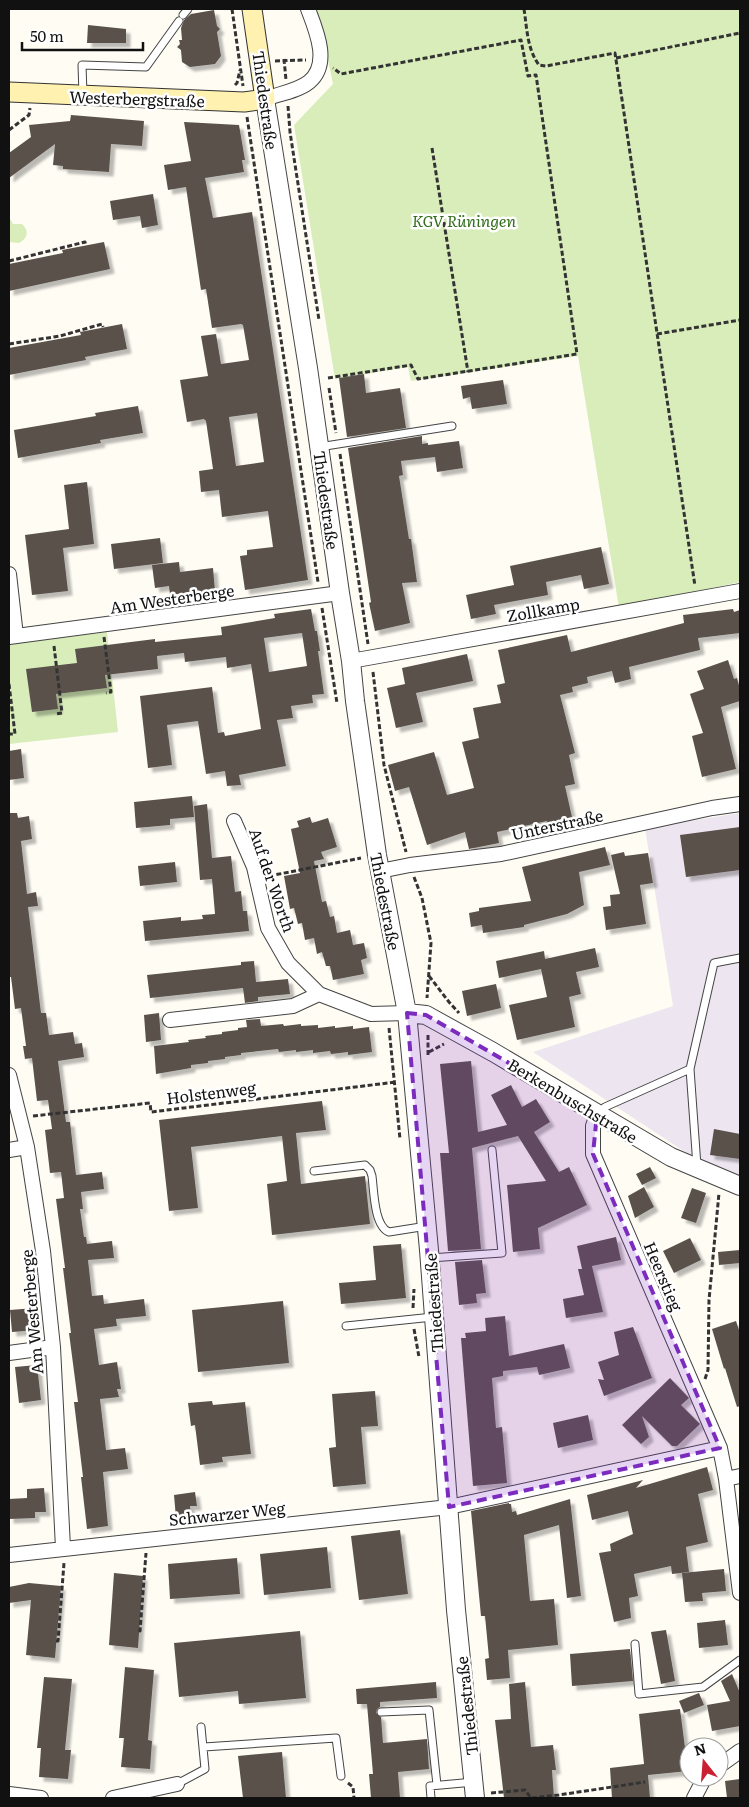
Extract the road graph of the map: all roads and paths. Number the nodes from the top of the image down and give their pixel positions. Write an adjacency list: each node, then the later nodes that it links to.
1 (232, 9): 14 (path)
2 (252, 9): 9 (main road, Thiedestraße)
3 (308, 9): 8 (street)
4 (524, 9): 7 (path)
5 (184, 15): 12 (lane)
6 (740, 33): 7 (path)
7 (616, 58): 21 (path)
8 (320, 60): 9 (path); 13 (street); 23 (path)
9 (260, 63): 13 (main road, Thiedestraße)
10 (9, 92): 11 (main road, Westerbergstraße)
11 (31, 93): 12 (main road, Westerbergstraße); 15 (path)
12 (83, 96): 14 (main road, Westerbergstraße)
13 (265, 98): 14 (main road, Westerbergstraße); 26 (street, Thiedestraße)
14 (244, 102): 30 (path)
15 (9, 130)
16 (432, 148): 23 (path)
17 (86, 246): 18 (path)
18 (9, 261)
19 (740, 320): 21 (path)
20 (103, 327): 22 (path)
21 (657, 334): 31 (path)
22 (9, 344)
23 (468, 372): 24 (path)
24 (328, 378)
25 (452, 426): 26 (lane)
26 (319, 447): 29 (street, Thiedestraße)
27 (9, 574): 33 (street)
28 (740, 591): 31 (street, Zollkamp)
29 (340, 593): 30 (street, Am Westerberge); 35 (street, Thiedestraße)
30 (320, 596): 32 (street, Am Westerberge); 38 (path)
31 (697, 599): 35 (street, Zollkamp)
32 (103, 624): 33 (street, Am Westerberge); 37 (path)
33 (13, 637)
34 (55, 651): 40 (path)
35 (352, 661): 44 (street, Thiedestraße)
36 (9, 684): 39 (path)
37 (106, 693)
38 (337, 704)
39 (10, 708): 41 (path)
40 (56, 714)
41 (9, 734)
42 (740, 804): 44 (street, Unterstraße)
43 (234, 822): 45 (street, Auf der Worth)
44 (378, 863): 45 (path); 49 (street, Thiedestraße)
45 (256, 879): 47 (street, Auf der Worth)
46 (740, 958): 51 (lane)
47 (320, 994): 48 (street, Auf der Worth); 50 (street)
48 (388, 1013): 49 (street, Auf der Worth); 54 (path)
49 (407, 1013): 53 (street, Thiedestraße); 55 (street, Berkenbuschstraße)
50 (170, 1020)
51 (690, 1069): 55 (lane); 61 (lane)
52 (9, 1075): 56 (street, Am Westerberge)
53 (414, 1080): 54 (path, Holstenweg); 65 (street, Thiedestraße)
54 (394, 1082): 56 (path, Holstenweg); 57 (path)
55 (597, 1114): 61 (street, Berkenbuschstraße); 74 (street, Heerstieg)
56 (20, 1118): 58 (street, Am Westerberge)
57 (400, 1141)
58 (27, 1147): 59 (street); 71 (street, Am Westerberge)
59 (9, 1150)
60 (492, 1150): 66 (lane)
61 (696, 1168): 63 (street, Berkenbuschstraße)
62 (314, 1170): 65 (lane)
63 (740, 1186)
64 (719, 1190): 74 (path)
65 (427, 1226): 66 (street, Thiedestraße)
66 (430, 1258): 68 (street, Thiedestraße)
67 (414, 1283): 69 (path)
68 (433, 1317): 69 (lane); 78 (street, Thiedestraße)
69 (412, 1319): 70 (lane); 73 (path)
70 (346, 1326)
71 (53, 1347): 72 (street); 80 (street, Am Westerberge)
72 (9, 1353)
73 (421, 1363)
74 (699, 1401): 75 (street, Heerstieg)
75 (720, 1448): 77 (street, Heerstieg); 78 (street)
76 (740, 1476): 77 (street)
77 (726, 1478): 82 (street, Heerstieg)
78 (449, 1507): 79 (street, Schwarzer Weg); 96 (street, Thiedestraße)
79 (147, 1540): 80 (street, Schwarzer Weg); 83 (path)
80 (65, 1548): 81 (street, Schwarzer Weg); 84 (path)
81 (9, 1555)
82 (740, 1594)
83 (139, 1630)
84 (56, 1641)
85 (635, 1644): 86 (lane)
86 (740, 1660)
87 (381, 1712): 95 (lane)
88 (202, 1726): 89 (lane)
89 (204, 1747): 92 (lane); 94 (lane)
90 (740, 1751): 91 (street)
91 (729, 1759)
92 (340, 1776): 100 (path)
93 (645, 1782): 96 (path)
94 (177, 1784): 99 (street)
95 (437, 1785): 96 (lane); 101 (lane)
96 (480, 1791)
97 (9, 1794): 98 (street)
98 (41, 1798)
99 (113, 1798)
100 (354, 1798)
101 (431, 1798)

